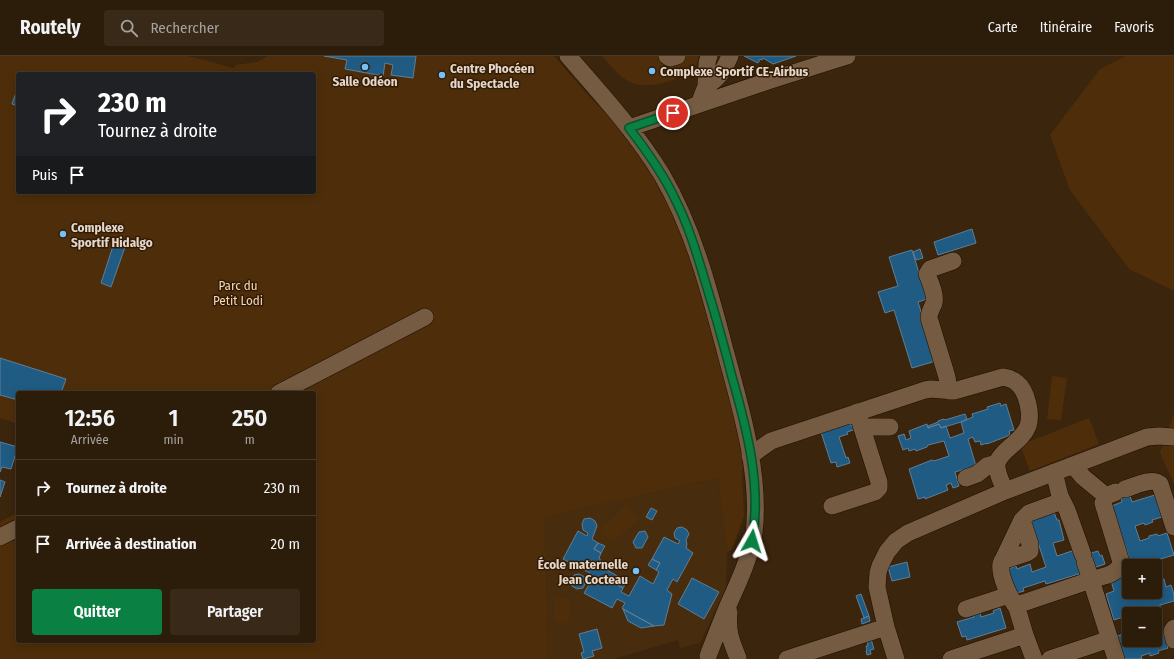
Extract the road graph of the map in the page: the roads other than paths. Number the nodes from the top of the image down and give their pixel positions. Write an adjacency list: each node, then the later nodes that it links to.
1 (568, 56): 9 (street)
2 (667, 56): 3 (street)
3 (677, 56)
4 (709, 56): 7 (street)
5 (730, 56): 7 (street)
6 (847, 56): 8 (street)
7 (706, 86): 8 (street)
8 (699, 104): 9 (street)
9 (629, 128): 16 (street)
10 (953, 261): 13 (street)
11 (425, 317): 12 (street)
12 (283, 391)
13 (949, 391): 14 (street); 20 (street)
14 (860, 420): 15 (street); 18 (street); 27 (street)
15 (890, 427)
16 (746, 435): 18 (street); 19 (street)
17 (1174, 437): 21 (street)
18 (771, 442): 19 (street)
19 (750, 456): 33 (street)
20 (997, 463): 23 (street); 24 (street)
21 (1073, 465): 22 (street); 25 (street)
22 (1054, 472): 24 (street); 26 (street)
23 (966, 478)
24 (1004, 490): 35 (street)
25 (1116, 492): 28 (street); 31 (street)
26 (1062, 501): 31 (street); 32 (street)
27 (832, 506)
28 (1174, 527)
29 (16, 529): 30 (street)
30 (0, 537)
31 (1091, 580): 32 (street); 38 (street)
32 (1013, 601): 34 (street); 37 (street)
33 (730, 602): 41 (street); 42 (street)
34 (966, 609)
35 (886, 627): 43 (street); 44 (street)
36 (1174, 628): 39 (street)
37 (1025, 635): 40 (street); 46 (street)
38 (1110, 639): 47 (street); 48 (street)
39 (1174, 640)
40 (992, 653): 45 (street)
41 (707, 658): 42 (street)
42 (739, 658)
43 (787, 659)
44 (896, 659)
45 (952, 659)
46 (1034, 659)
47 (1050, 659)
48 (1116, 659)

